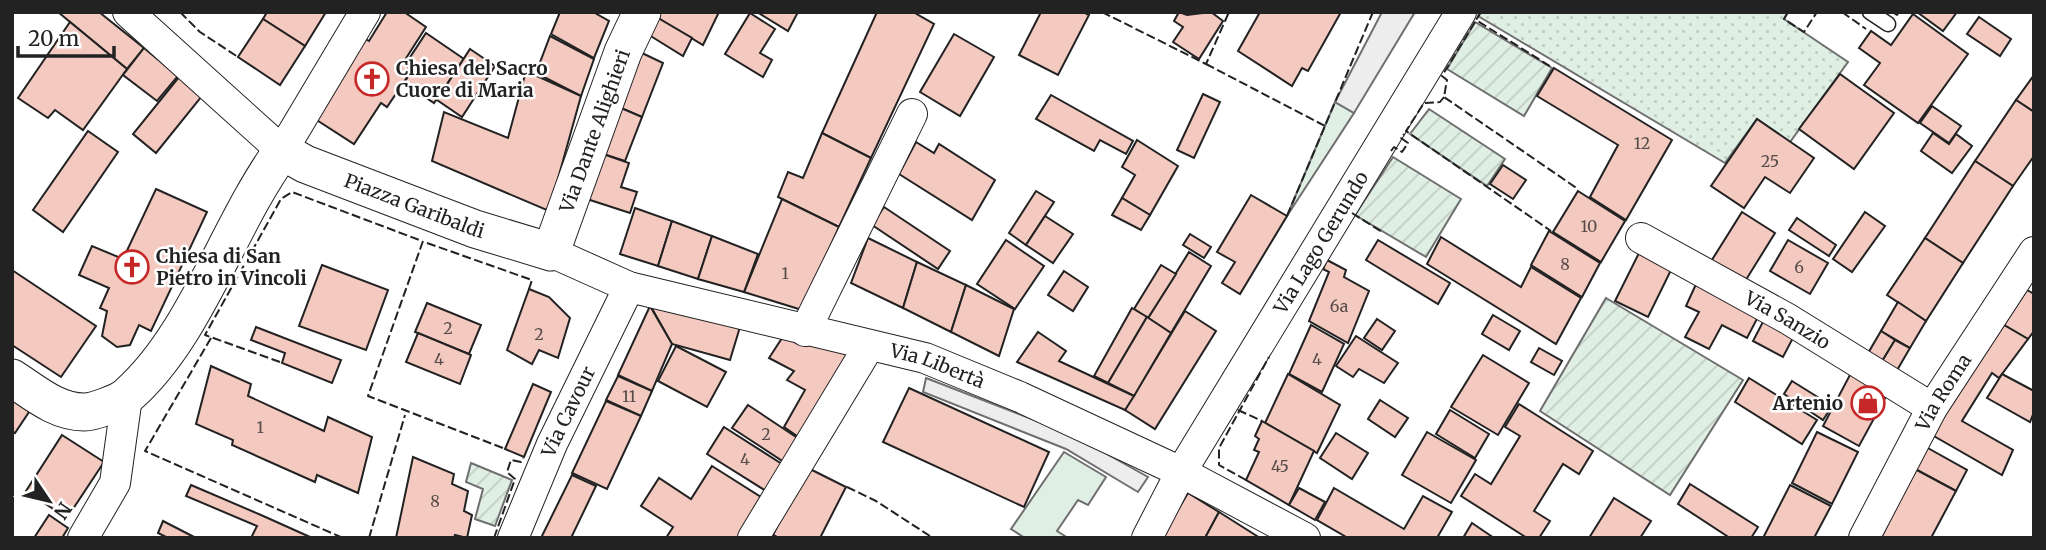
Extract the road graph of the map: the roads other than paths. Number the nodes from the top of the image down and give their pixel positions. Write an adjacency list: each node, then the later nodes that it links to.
1 (128, 12): 8 (street)
2 (365, 12): 8 (street)
3 (642, 12): 10 (street, Via Dante Alighieri)
4 (1461, 12): 18 (street, Via Lago Gerundo)
5 (1870, 12): 6 (lane)
6 (1888, 24)
7 (912, 114): 13 (street)
8 (282, 150): 10 (street, Piazza Garibaldi); 16 (street)
9 (1641, 238): 17 (street, Via Sanzio)
10 (551, 252): 12 (street, Via Libertà)
11 (2034, 252): 17 (street, Via Roma)
12 (629, 287): 13 (street, Via Libertà); 20 (street, Via Cavour)
13 (805, 331): 14 (street, Via Libertà)
14 (869, 346): 18 (street, Via Libertà); 21 (street)
15 (12, 378): 16 (street)
16 (127, 397): 19 (street)
17 (1932, 408): 24 (street, Via Roma)
18 (1181, 472): 22 (street, Via Lago Gerundo); 23 (street, Via Libertà)
19 (83, 538)
20 (513, 538)
21 (753, 538)
22 (1147, 538)
23 (1305, 538)
24 (1864, 538)

